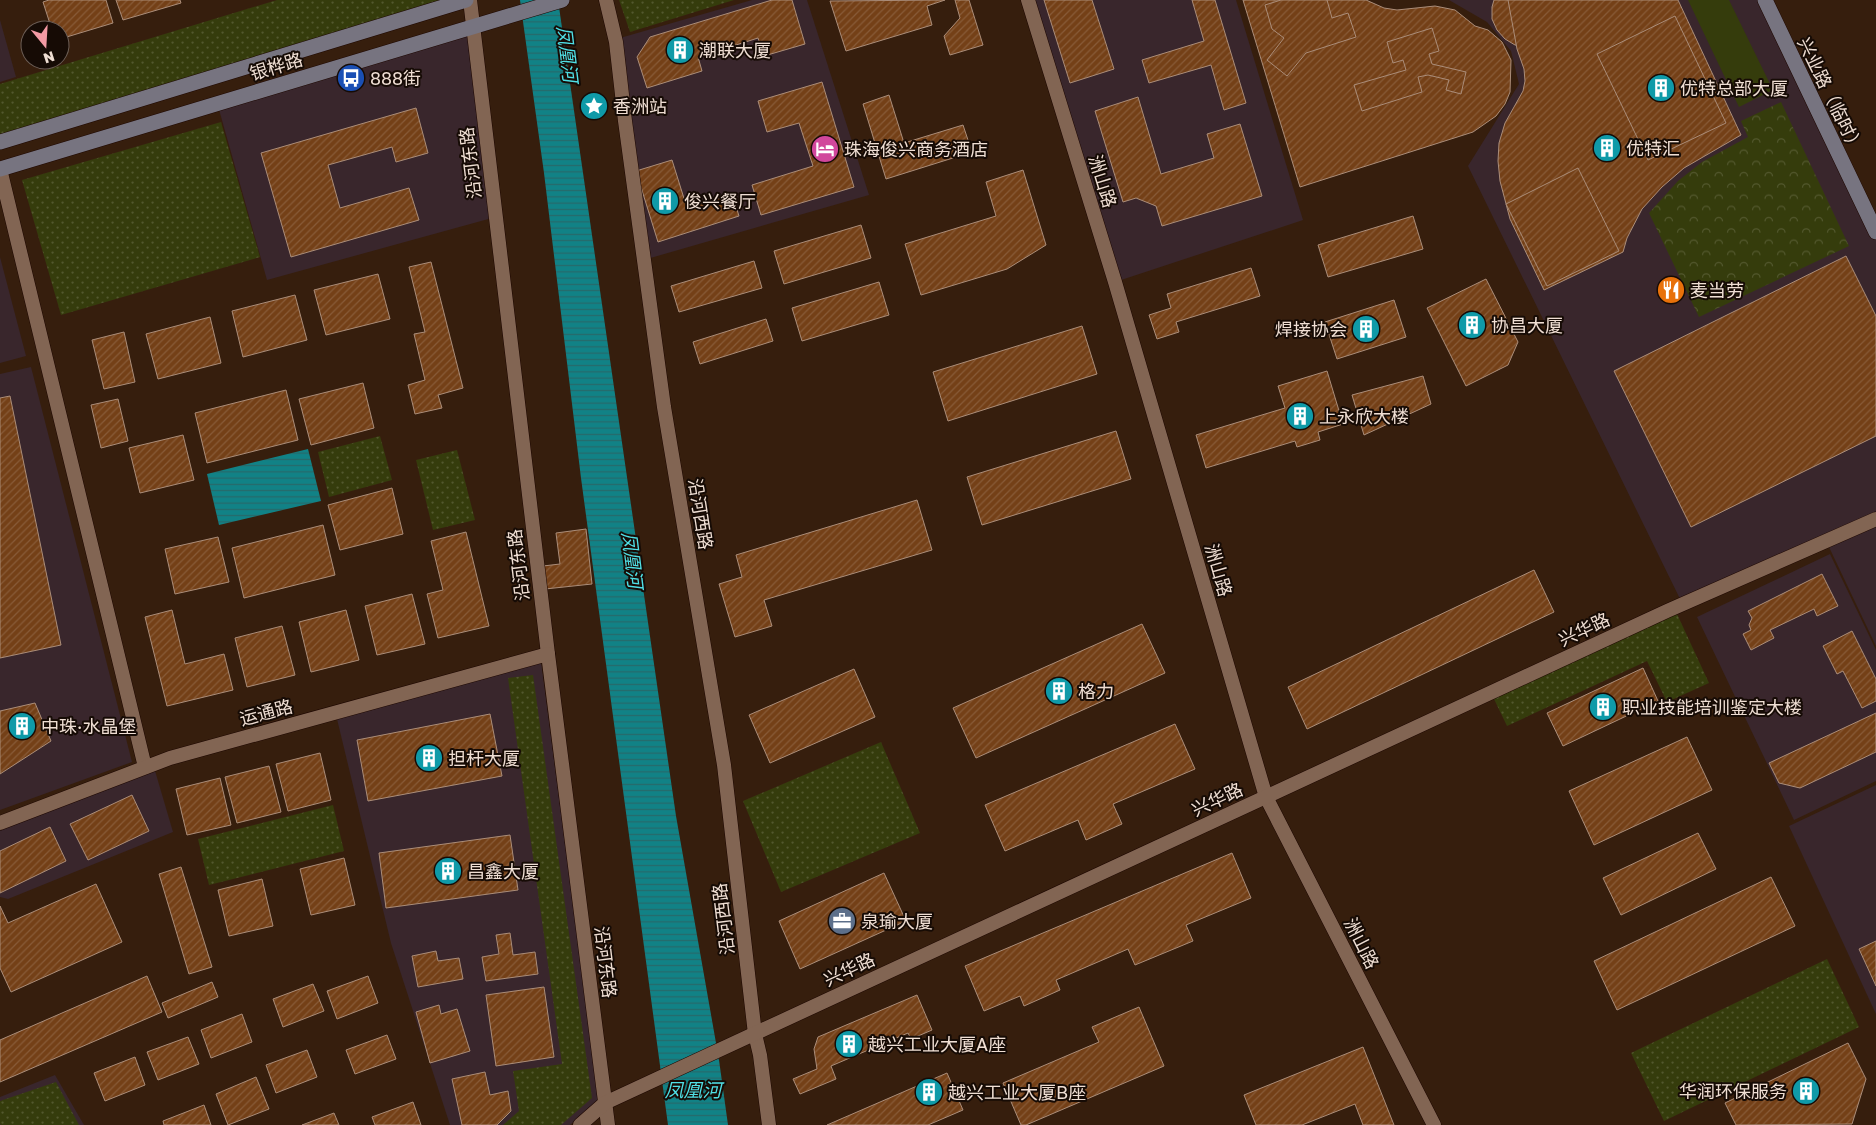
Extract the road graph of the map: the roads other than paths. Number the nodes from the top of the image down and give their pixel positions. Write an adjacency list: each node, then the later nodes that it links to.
1 (466, 0): 8 (main road, 银桦路)
2 (470, 0): 7 (street, 沿河东路)
3 (562, 0): 7 (main road, 银桦路)
4 (606, 0): 16 (street, 沿河西路)
5 (1028, 0): 14 (street, 洲山路)
6 (1765, 0): 10 (main road, 兴业路（临时）)
7 (473, 27): 9 (main road, 银桦路); 12 (street, 沿河东路)
8 (0, 142)
9 (0, 169): 13 (street)
10 (1876, 232)
11 (1876, 519): 14 (street, 兴华路)
12 (548, 654): 13 (street, 运通路); 17 (street, 沿河东路)
13 (145, 767): 15 (street, 运通路)
14 (1266, 797): 16 (street, 兴华路); 21 (street, 洲山路)
15 (0, 823)
16 (755, 1034): 17 (street, 兴华路); 20 (street, 沿河西路)
17 (605, 1103): 18 (street, 兴华路); 19 (street, 沿河东路)
18 (580, 1125)
19 (608, 1125)
20 (769, 1125)
21 (1434, 1125)

